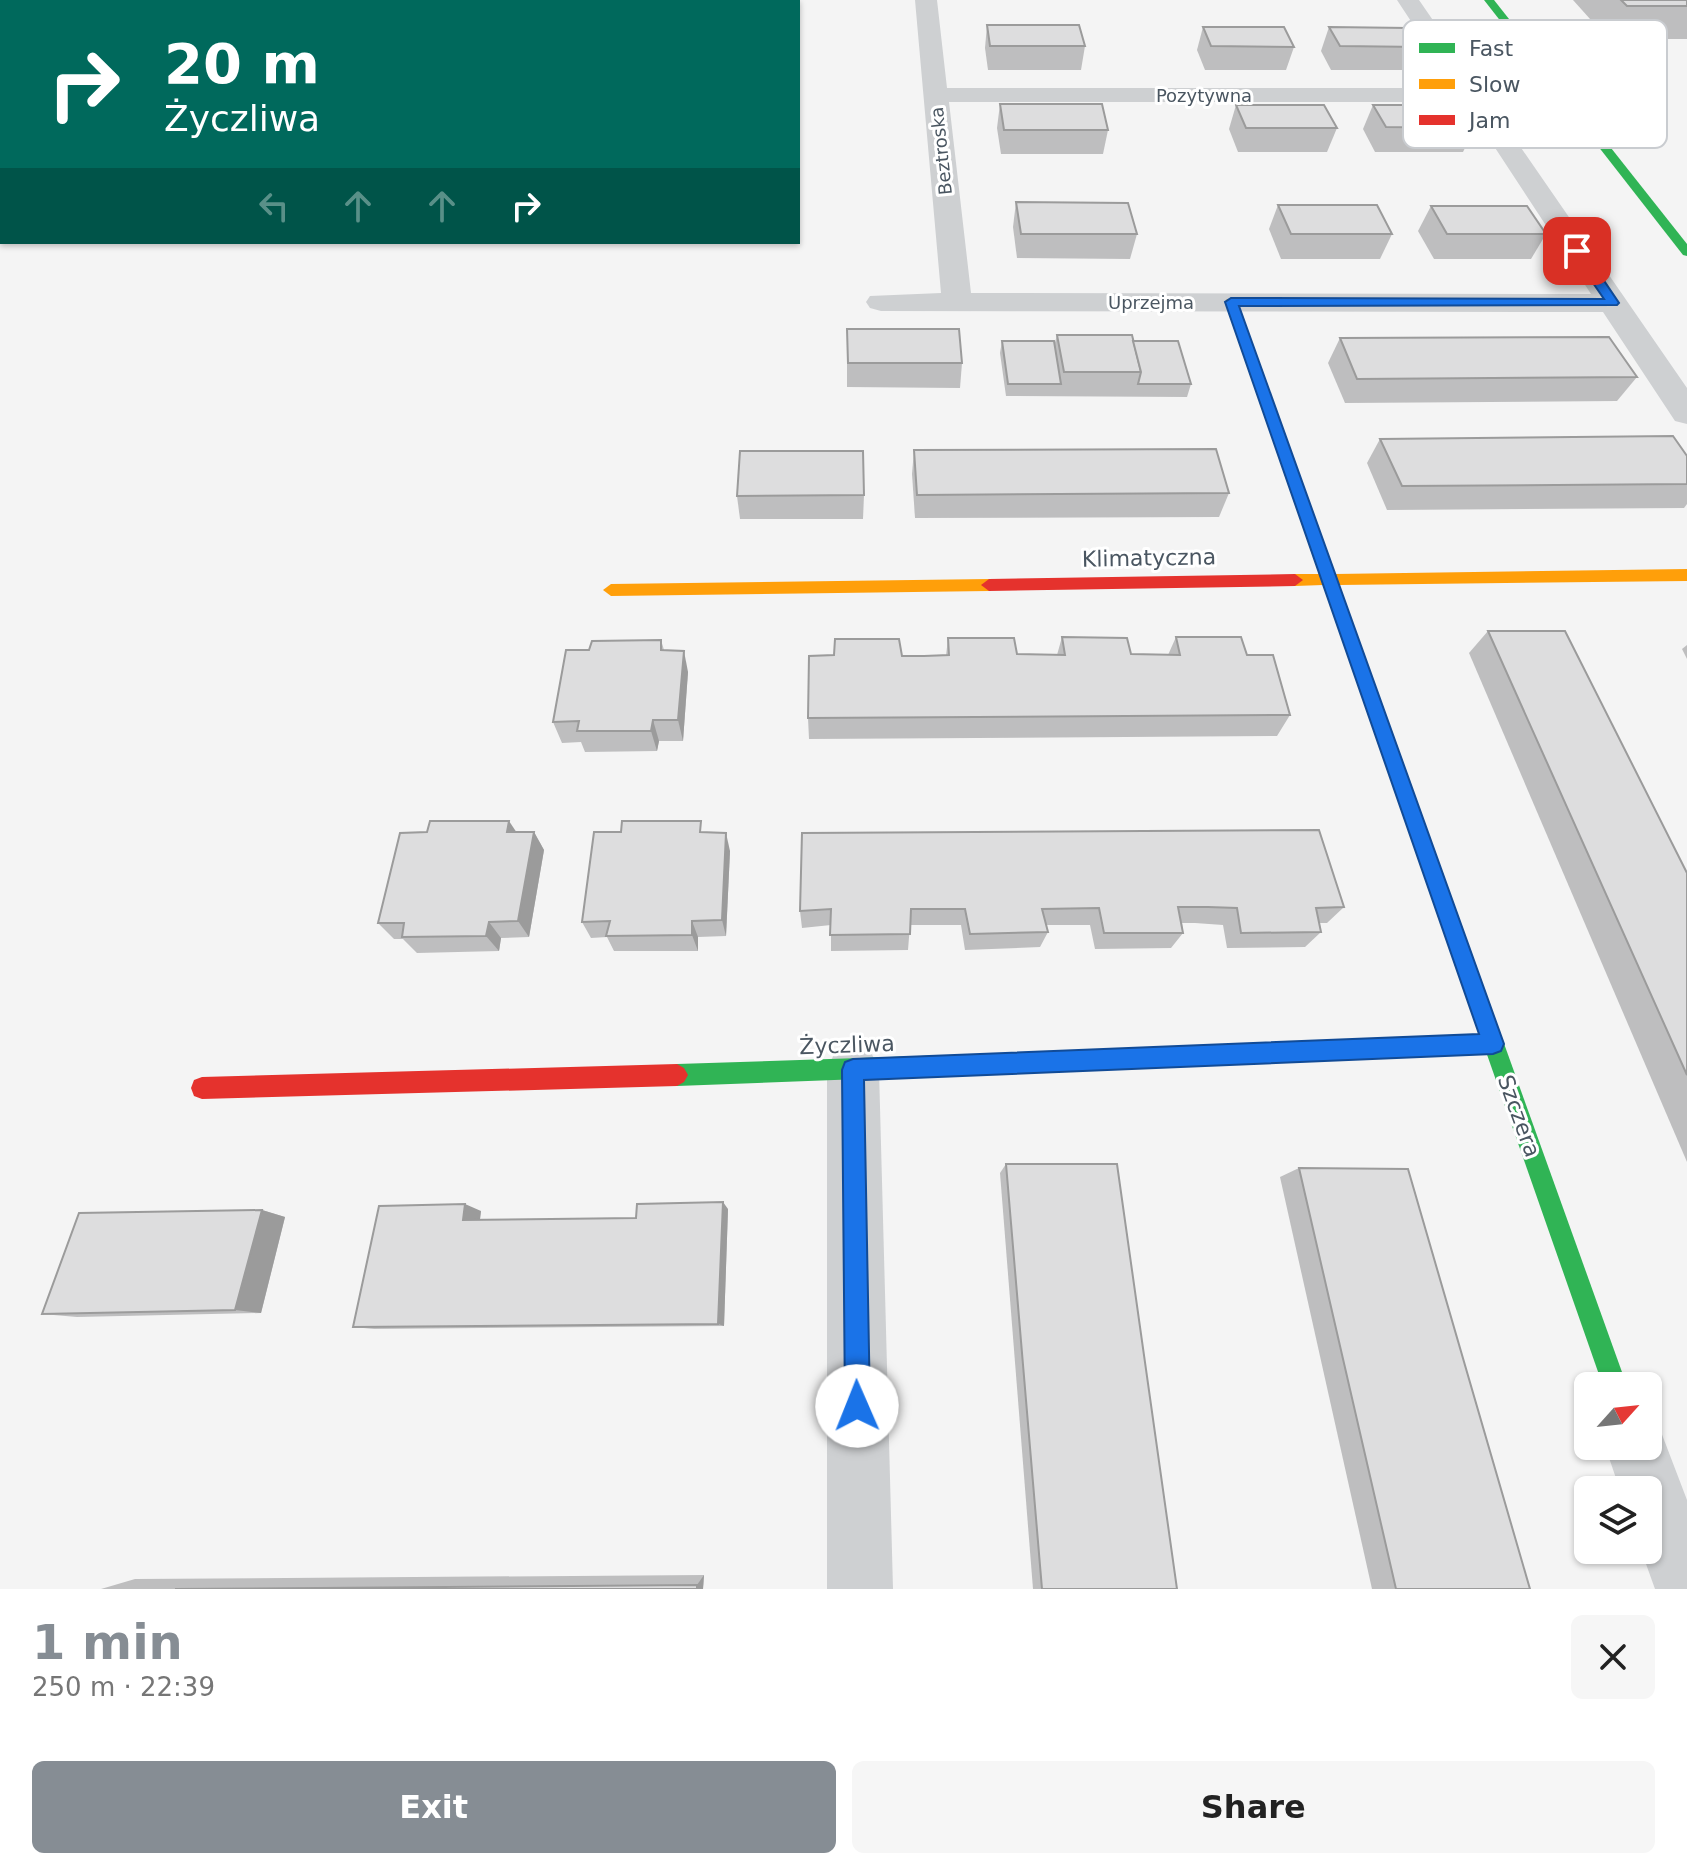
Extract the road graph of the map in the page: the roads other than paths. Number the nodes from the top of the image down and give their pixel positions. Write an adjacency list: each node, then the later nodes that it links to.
1 (926, 0): 6 (street, Beztroska)
2 (1408, 0): 4 (street)
3 (1489, 0): 5 (street)
4 (1421, 20)
5 (1505, 20)
6 (936, 95): 7 (street, Pozytywna); 12 (street, Beztroska)
7 (1403, 95)
8 (1508, 148): 14 (street)
9 (1605, 148): 10 (street)
10 (1687, 252)
11 (881, 302): 12 (street, Uprzejma)
12 (957, 302): 13 (street, Uprzejma)
13 (1231, 302): 14 (street, Uprzejma); 17 (street, Szczera)
14 (1612, 303): 15 (street)
15 (1687, 413)
16 (1687, 575): 17 (street, Klimatyczna)
17 (1329, 580): 18 (street, Klimatyczna); 19 (street, Szczera)
18 (611, 590)
19 (1493, 1044): 20 (street, Życzliwa); 22 (street, Szczera)
20 (853, 1070): 21 (street, Życzliwa); 25 (street)
21 (202, 1088)
22 (1610, 1372)
23 (1641, 1460): 24 (street)
24 (1687, 1588)
25 (860, 1589)

